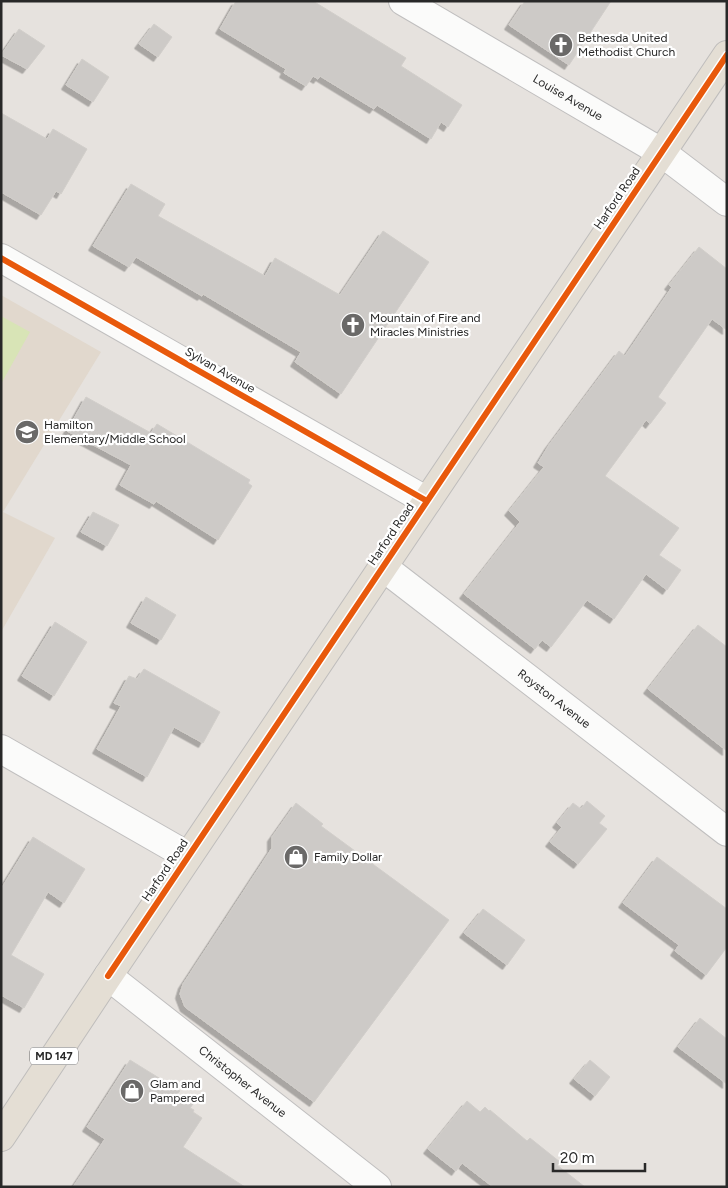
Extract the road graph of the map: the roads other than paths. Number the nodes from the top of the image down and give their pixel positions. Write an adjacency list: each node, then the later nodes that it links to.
1 (403, 1): 3 (street, Louise Avenue)
2 (727, 55): 3 (main road, Harford Road / MD 147)
3 (661, 152): 4 (street, Louise Avenue); 6 (main road, Harford Road / MD 147)
4 (727, 202)
5 (1, 258): 6 (street, Sylvan Avenue)
6 (427, 501): 7 (main road, Harford Road / MD 147)
7 (383, 567): 9 (street, Royston Avenue); 10 (main road, Harford Road / MD 147)
8 (1, 750): 10 (street)
9 (727, 832)
10 (188, 856): 11 (main road, Harford Road / MD 147)
11 (108, 976): 12 (main road, Harford Road / MD 147); 13 (street, Christopher Avenue)
12 (1, 1138)
13 (377, 1187)

